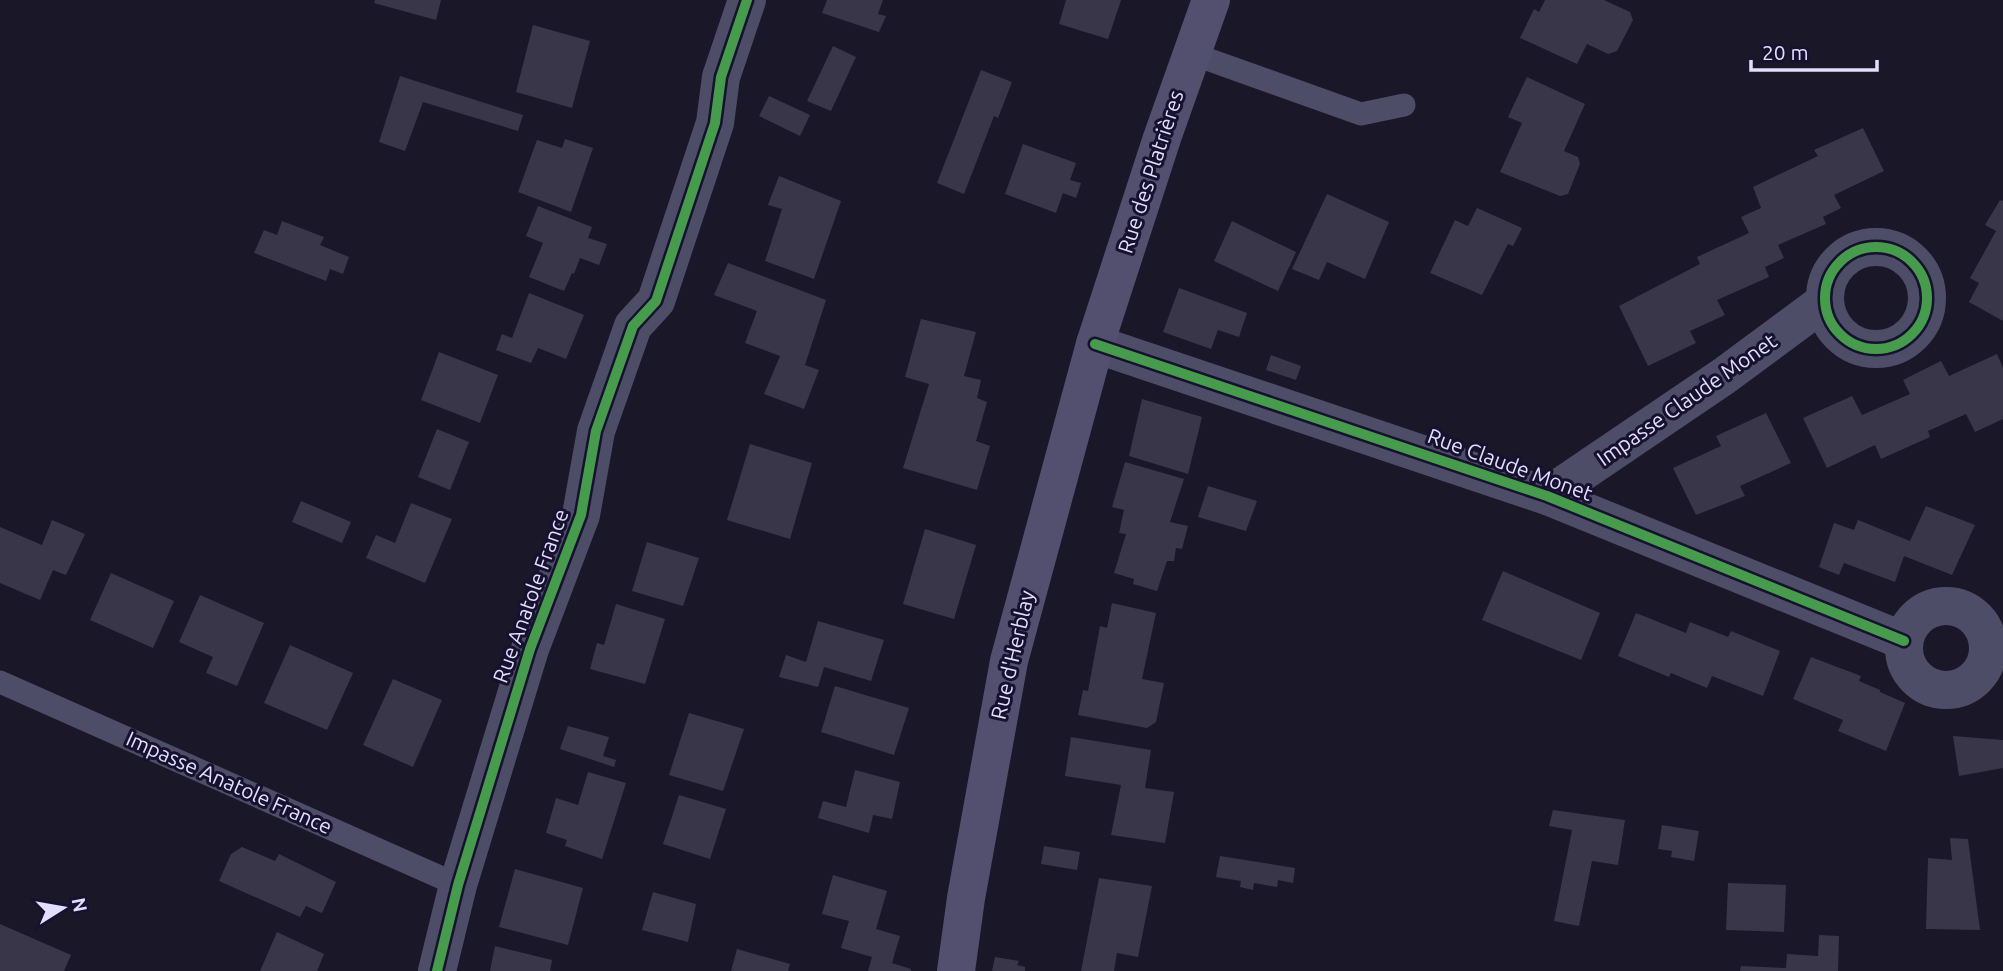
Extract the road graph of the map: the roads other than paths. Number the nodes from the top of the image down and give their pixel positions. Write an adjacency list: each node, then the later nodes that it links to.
1 (747, 0): 10 (street, Rue Anatole France)
2 (1211, 0): 3 (main road, Rue des Platrières)
3 (1191, 53): 4 (lane); 6 (main road, Rue des Platrières)
4 (1404, 105)
5 (1825, 302): 7 (street, Impasse Claude Monet)
6 (1095, 344): 7 (street, Rue Claude Monet); 12 (main road, Rue d'Herblay)
7 (1548, 496): 8 (street, Rue Claude Monet)
8 (1904, 641)
9 (0, 682): 10 (lane, Impasse Anatole France)
10 (458, 885): 11 (street, Rue Anatole France)
11 (437, 971)
12 (956, 971)

